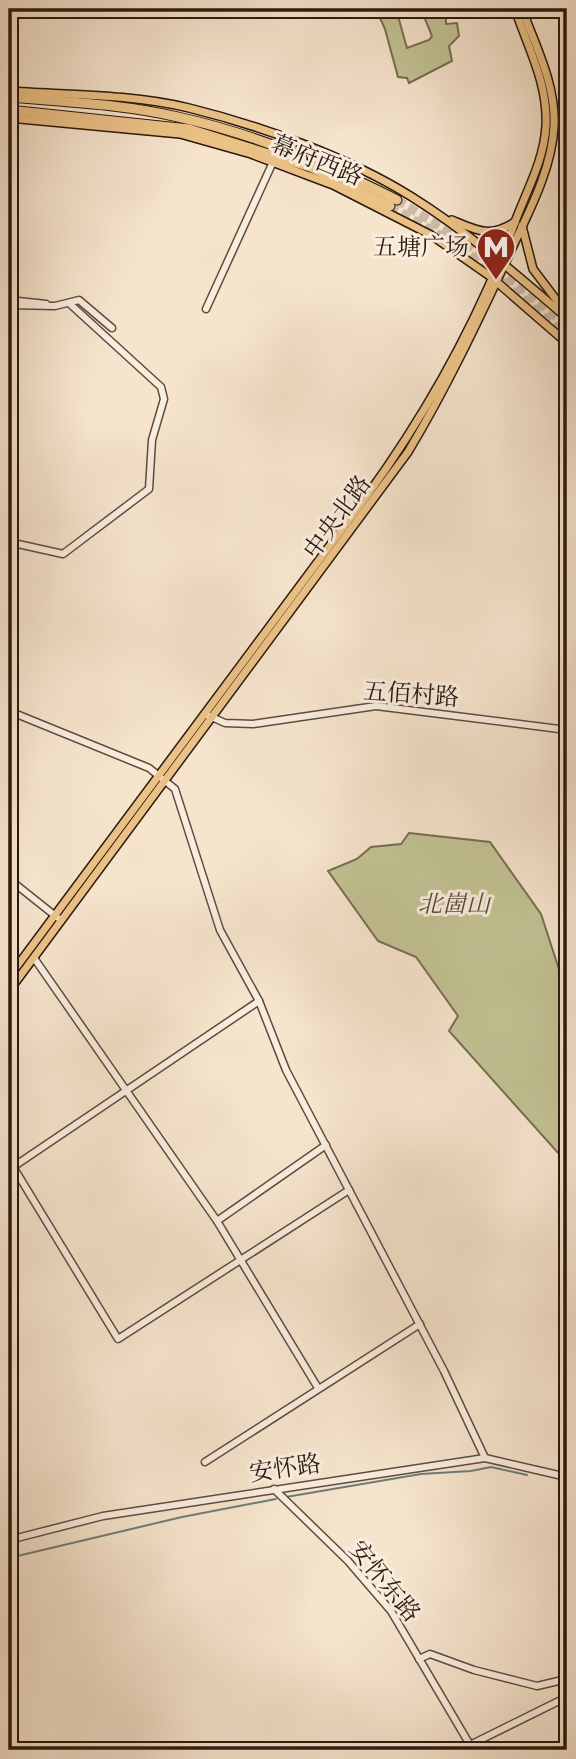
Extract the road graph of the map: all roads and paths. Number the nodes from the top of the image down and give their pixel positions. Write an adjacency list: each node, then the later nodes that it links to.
1 (515, 9): 9 (main road, 中央北路)
2 (522, 9): 9 (main road, 中央北路)
3 (9, 91): 8 (main road, 幕府西路)
4 (9, 97): 5 (highway, 幕府西路)
5 (9, 110)
6 (9, 118): 7 (main road, 幕府西路)
7 (273, 162): 11 (main road, 幕府西路); 14 (street)
8 (442, 216): 9 (main road); 10 (main road)
9 (518, 224): 10 (main road, 中央北路); 15 (main road)
10 (502, 261): 11 (main road, 中央北路); 15 (main road)
11 (494, 279): 17 (main road, 幕府西路); 20 (main road, 中央北路)
12 (9, 302): 13 (street)
13 (70, 304): 16 (street); 18 (street)
14 (206, 309)
15 (567, 316)
16 (112, 328)
17 (567, 343)
18 (9, 542)
19 (9, 711): 22 (street)
20 (208, 716): 21 (street, 五佰村路); 22 (main road, 中央北路); 23 (main road, 中央北路)
21 (567, 730)
22 (158, 774): 23 (street); 25 (main road, 中央北路)
23 (167, 780): 25 (main road, 中央北路); 29 (street)
24 (9, 879): 25 (street)
25 (59, 919): 26 (main road, 中央北路); 27 (main road, 中央北路)
26 (34, 958): 28 (main road, 中央北路); 30 (street)
27 (9, 977)
28 (9, 991)
29 (259, 1001): 30 (street); 31 (street)
30 (127, 1090): 32 (street); 34 (street)
31 (326, 1145): 33 (street); 34 (street)
32 (11, 1164): 35 (street)
33 (349, 1190): 35 (street); 36 (street)
34 (217, 1221): 35 (street)
35 (241, 1260): 37 (street)
36 (420, 1324): 37 (street); 38 (street)
37 (318, 1388): 39 (street)
38 (485, 1458): 40 (street, 安怀路); 41 (street, 安怀路)
39 (205, 1462)
40 (567, 1477)
41 (274, 1489): 42 (street, 安怀路); 43 (street, 安怀东路)
42 (9, 1540)
43 (419, 1659): 44 (street); 46 (street, 安怀东路)
44 (567, 1679)
45 (567, 1697): 46 (street)
46 (471, 1748)

